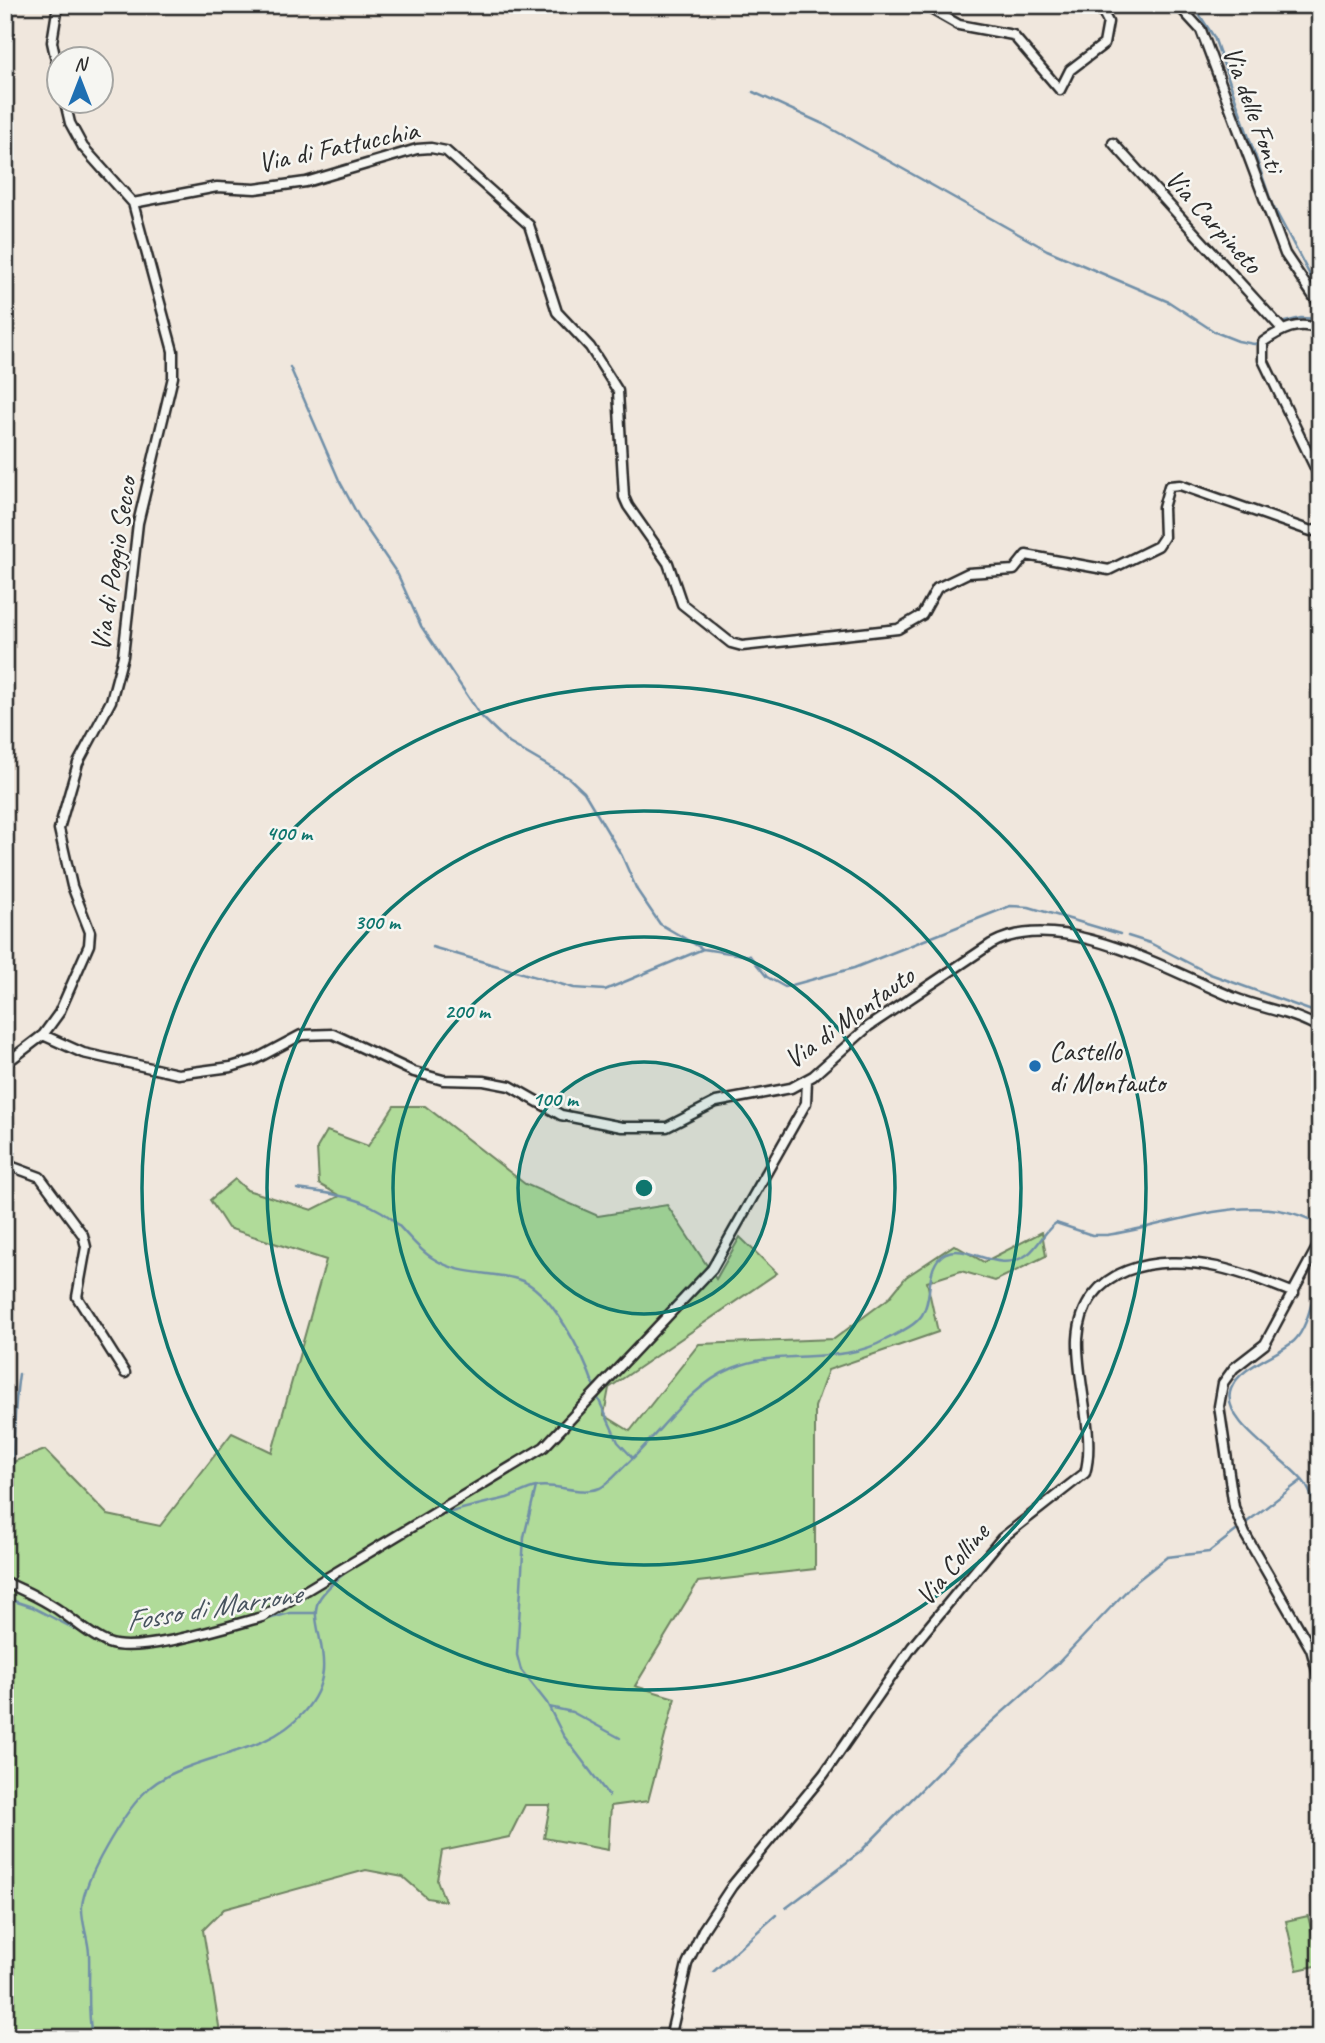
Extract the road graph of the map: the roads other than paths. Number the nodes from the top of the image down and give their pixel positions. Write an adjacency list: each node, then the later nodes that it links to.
1 (58, 5): 5 (street)
2 (924, 5): 3 (street)
3 (1099, 5)
4 (1178, 5): 11 (street, Via delle Fonti)
5 (53, 46)
6 (68, 116): 10 (street, Via di Poggio Secco)
7 (1113, 144): 12 (street, Via Carpineto)
8 (5, 151): 9 (street)
9 (5, 163)
10 (133, 204): 15 (street, Via di Fattucchia); 17 (street, Via di Poggio Secco)
11 (1320, 306)
12 (1282, 329): 13 (street); 14 (street)
13 (1320, 329)
14 (1320, 478)
15 (1320, 529)
16 (1320, 1028): 17 (street, Via di Montauto)
17 (43, 1035): 18 (street)
18 (5, 1064)
19 (807, 1080): 24 (street)
20 (5, 1164): 23 (street)
21 (1320, 1242): 22 (street)
22 (1294, 1293): 25 (street); 26 (street, Via Colline)
23 (125, 1373)
24 (5, 1582)
25 (1320, 1682)
26 (670, 2038)

